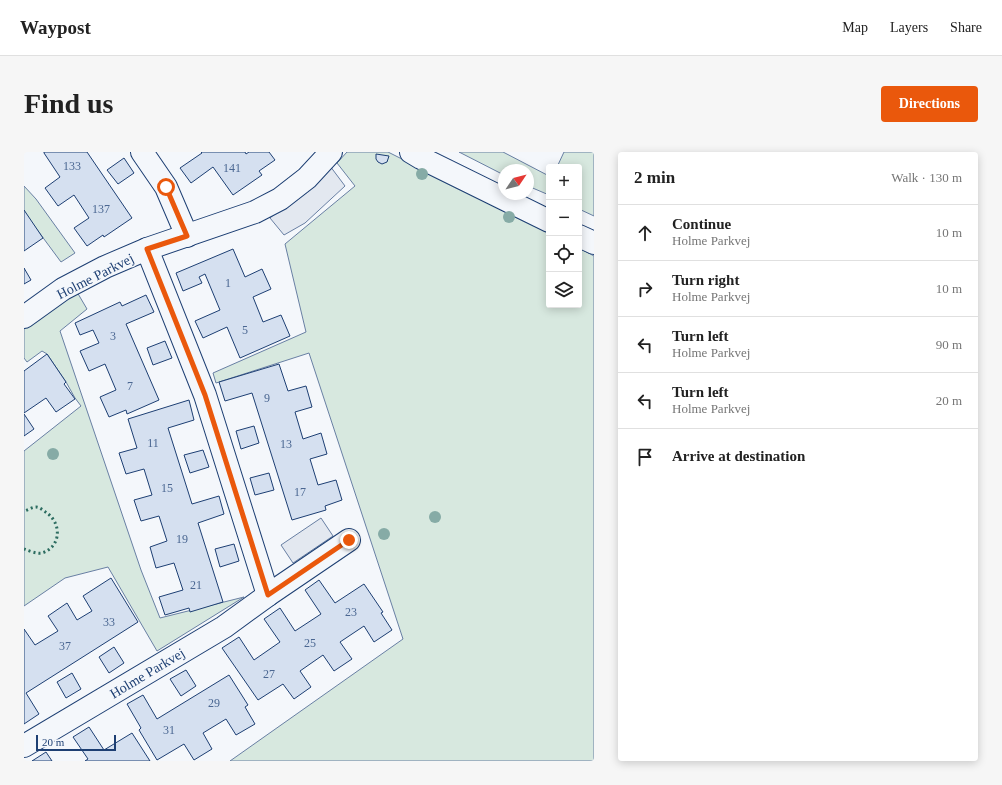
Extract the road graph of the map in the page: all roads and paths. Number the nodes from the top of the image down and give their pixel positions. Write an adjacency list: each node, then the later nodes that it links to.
1 (142, 152): 5 (street)
2 (332, 152): 5 (street, Holme Parkvej)
3 (412, 152): 4 (street)
4 (546, 220)
5 (187, 236): 8 (street, Holme Parkvej)
6 (582, 237): 7 (street)
7 (594, 243)
8 (147, 249): 9 (street, Holme Parkvej); 11 (street, Holme Parkvej)
9 (24, 317)
10 (349, 540): 11 (street, Holme Parkvej)
11 (268, 595): 12 (street, Holme Parkvej)
12 (24, 746)

